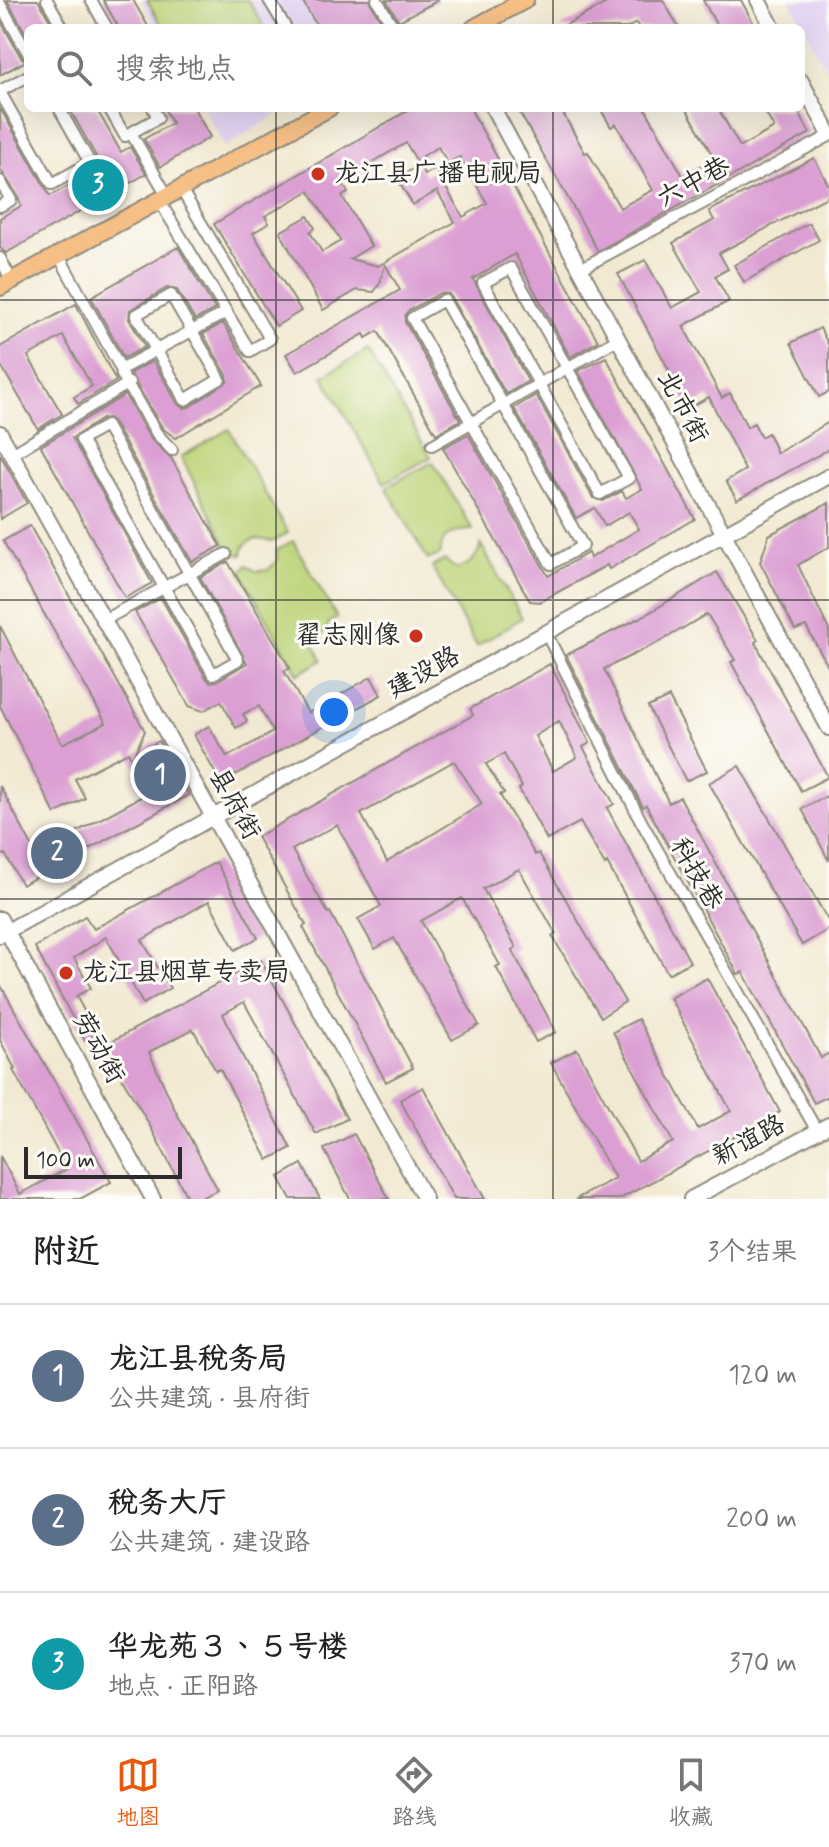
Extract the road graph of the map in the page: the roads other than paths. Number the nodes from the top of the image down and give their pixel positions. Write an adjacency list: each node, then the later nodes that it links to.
1 (47, 0): 8 (street)
2 (91, 0): 9 (street)
3 (269, 0): 10 (street)
4 (377, 0): 11 (street)
5 (525, 0): 12 (main road)
6 (758, 0): 13 (street)
7 (0, 4): 14 (street)
8 (61, 24)
9 (105, 24)
10 (284, 24)
11 (392, 24)
12 (481, 24)
13 (771, 24)
14 (24, 46)
15 (24, 78): 17 (street)
16 (805, 89): 24 (street)
17 (0, 92): 18 (street)
18 (61, 112)
19 (111, 112): 23 (street)
20 (155, 112): 23 (street)
21 (322, 112): 26 (main road)
22 (495, 112): 30 (street, 北市街)
23 (131, 133): 26 (street)
24 (829, 134): 30 (street, 六中巷)
25 (0, 181): 27 (street)
26 (170, 196): 28 (main road); 32 (street); 32 (street)
27 (0, 206)
28 (59, 256): 31 (main road); 37 (street)
29 (0, 258): 31 (street)
30 (580, 269): 34 (street, 北市街)
31 (6, 284)
32 (227, 312): 33 (street)
33 (192, 331): 35 (street); 35 (street); 35 (street)
34 (618, 339): 36 (street); 47 (street, 北市街)
35 (156, 350): 37 (street)
36 (568, 368): 39 (street); 39 (street); 39 (street)
37 (121, 369): 38 (street)
38 (129, 383): 44 (street); 45 (street)
39 (539, 384): 40 (street)
40 (503, 404): 41 (street); 41 (street); 41 (street)
41 (471, 422): 43 (street)
42 (0, 433): 45 (street, 县府街)
43 (432, 445)
44 (172, 450)
45 (12, 454): 51 (street, 县府街)
46 (829, 476): 47 (street, 建设路)
47 (724, 534): 52 (street, 建设路); 53 (street, 北市街)
48 (226, 554): 49 (street)
49 (189, 573): 50 (street); 50 (street); 50 (street)
50 (164, 587): 51 (street)
51 (104, 620): 54 (street, 县府街)
52 (546, 633): 54 (street, 建设路); 56 (street, 科技巷)
53 (829, 728)
54 (213, 817): 55 (street, 建设路); 58 (street, 县府街)
55 (2, 928): 57 (street, 劳动街)
56 (823, 1128): 59 (street, 新谊路)
57 (153, 1199)
58 (425, 1199)
59 (691, 1199)

